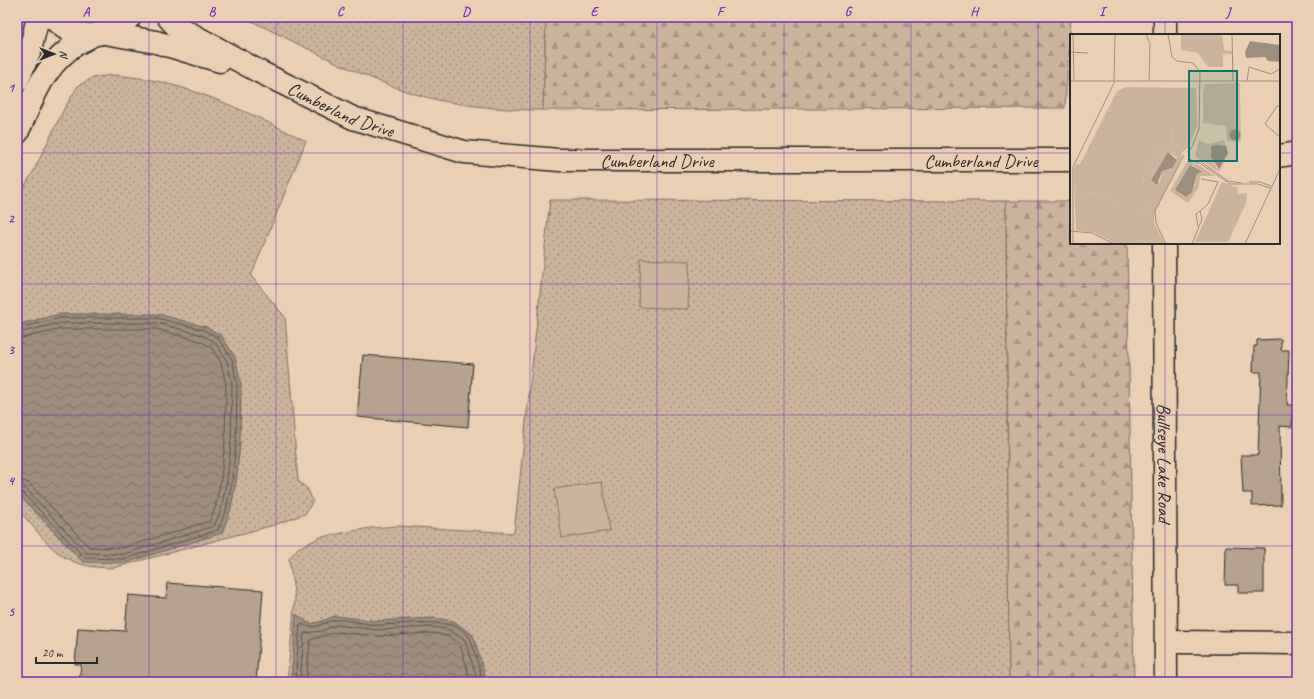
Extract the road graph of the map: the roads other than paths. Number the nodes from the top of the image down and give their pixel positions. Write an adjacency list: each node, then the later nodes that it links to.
1 (38, 17): 7 (street)
2 (52, 17): 5 (street, Cumberland Drive)
3 (130, 17): 5 (street)
4 (168, 17): 6 (street, Cumberland Drive)
5 (99, 34): 6 (street, Cumberland Drive); 8 (street)
6 (260, 72): 11 (street, Cumberland Drive)
7 (17, 81)
8 (17, 132)
9 (1297, 153): 10 (street)
10 (1280, 156)
11 (1067, 159)
12 (1164, 244): 13 (street, Bullseye Lake Road)
13 (1166, 642): 14 (street); 15 (street, Bullseye Lake Road)
14 (1297, 643)
15 (1166, 682)

